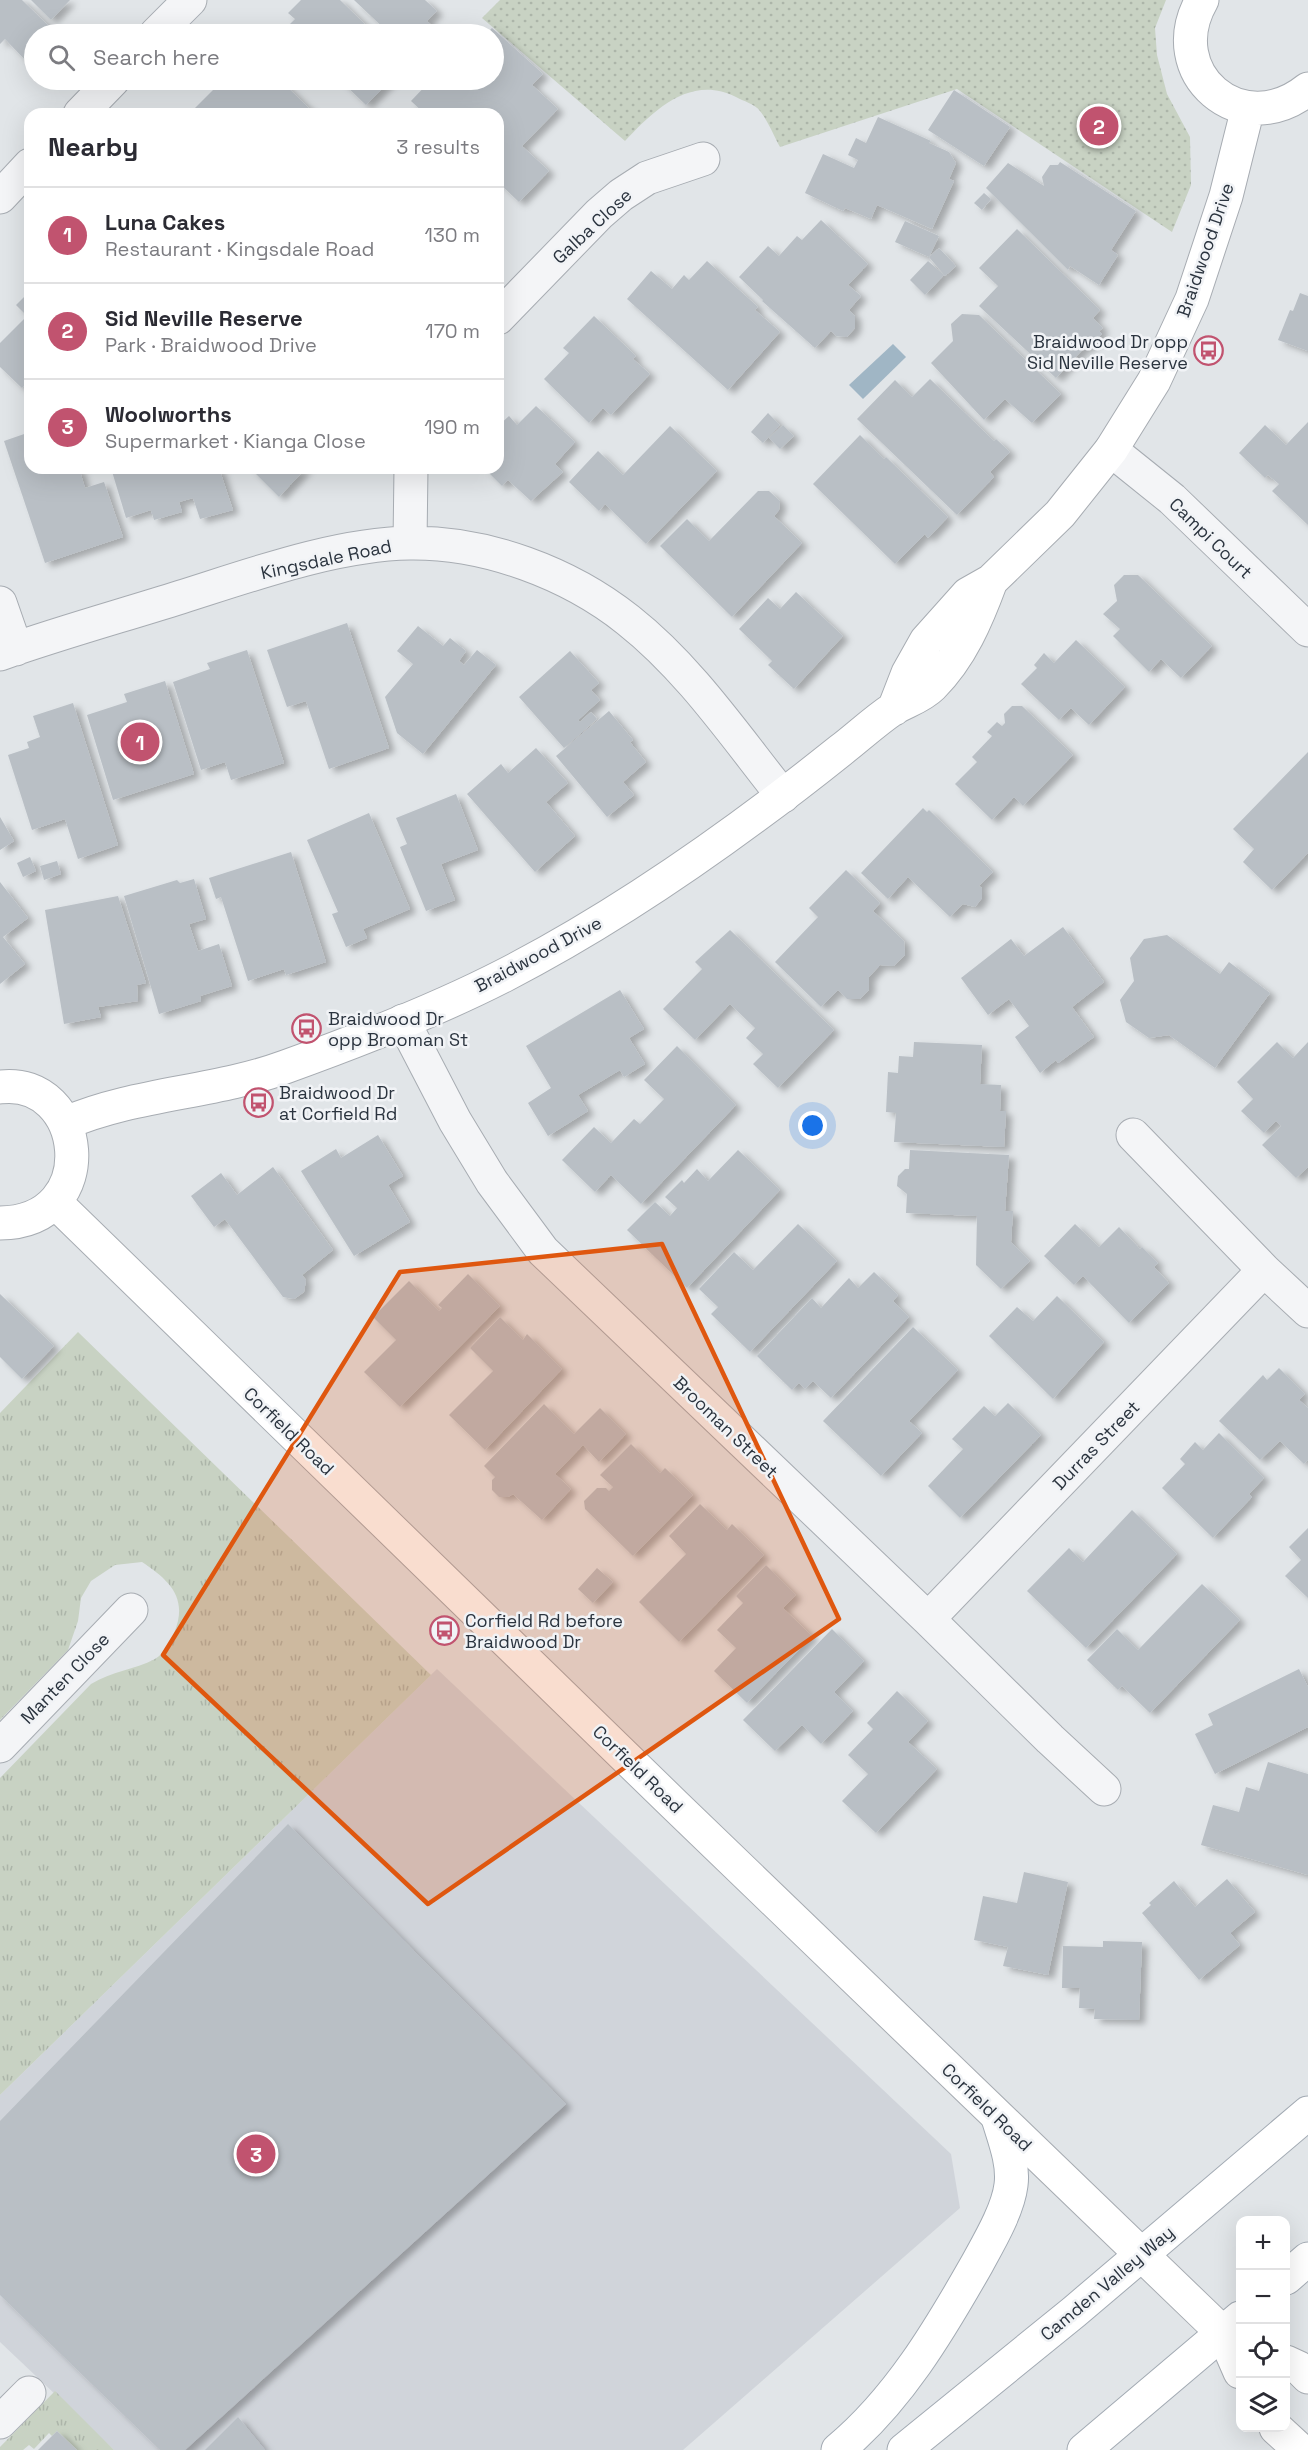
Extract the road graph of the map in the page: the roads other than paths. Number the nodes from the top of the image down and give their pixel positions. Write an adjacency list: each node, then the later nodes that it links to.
1 (189, 0): 3 (street)
2 (1202, 0): 7 (street)
3 (166, 24)
4 (1308, 89): 7 (street)
5 (103, 90): 6 (street)
6 (86, 108)
7 (1248, 108): 12 (street, Braidwood Drive)
8 (702, 159): 11 (street, Galba Close)
9 (24, 171): 10 (street)
10 (0, 197)
11 (504, 312)
12 (1111, 450): 16 (street, Campi Court); 18 (street, Braidwood Drive)
13 (411, 474): 14 (street)
14 (410, 543): 17 (street, Kingsdale Road); 18 (street, Kingsdale Road)
15 (0, 603): 17 (street)
16 (1308, 630)
17 (8, 651)
18 (783, 796): 19 (street, Braidwood Drive)
19 (403, 1021): 21 (street, Braidwood Drive); 28 (street, Brooman Street)
20 (0, 1087): 21 (street)
21 (66, 1123): 23 (street)
22 (1133, 1135): 25 (street)
23 (55, 1202): 24 (street); 32 (street, Corfield Road)
24 (0, 1223)
25 (1264, 1270): 26 (street); 28 (street, Durras Street)
26 (1308, 1311)
27 (131, 1610): 29 (street, Manten Close)
28 (928, 1619): 30 (street, Brooman Street)
29 (0, 1746)
30 (1104, 1789)
31 (1308, 2113): 33 (street, Camden Valley Way)
32 (998, 2118): 33 (street, Corfield Road); 42 (street)
33 (1141, 2254): 36 (street, Corfield Road); 43 (street, Camden Valley Way)
34 (1308, 2259): 35 (street)
35 (1290, 2275)
36 (1235, 2331): 44 (street)
37 (1290, 2364): 38 (street)
38 (1308, 2377)
39 (29, 2393): 40 (street)
40 (0, 2422)
41 (1281, 2432): 45 (street)
42 (838, 2450)
43 (904, 2450)
44 (1084, 2450)
45 (1300, 2450)

